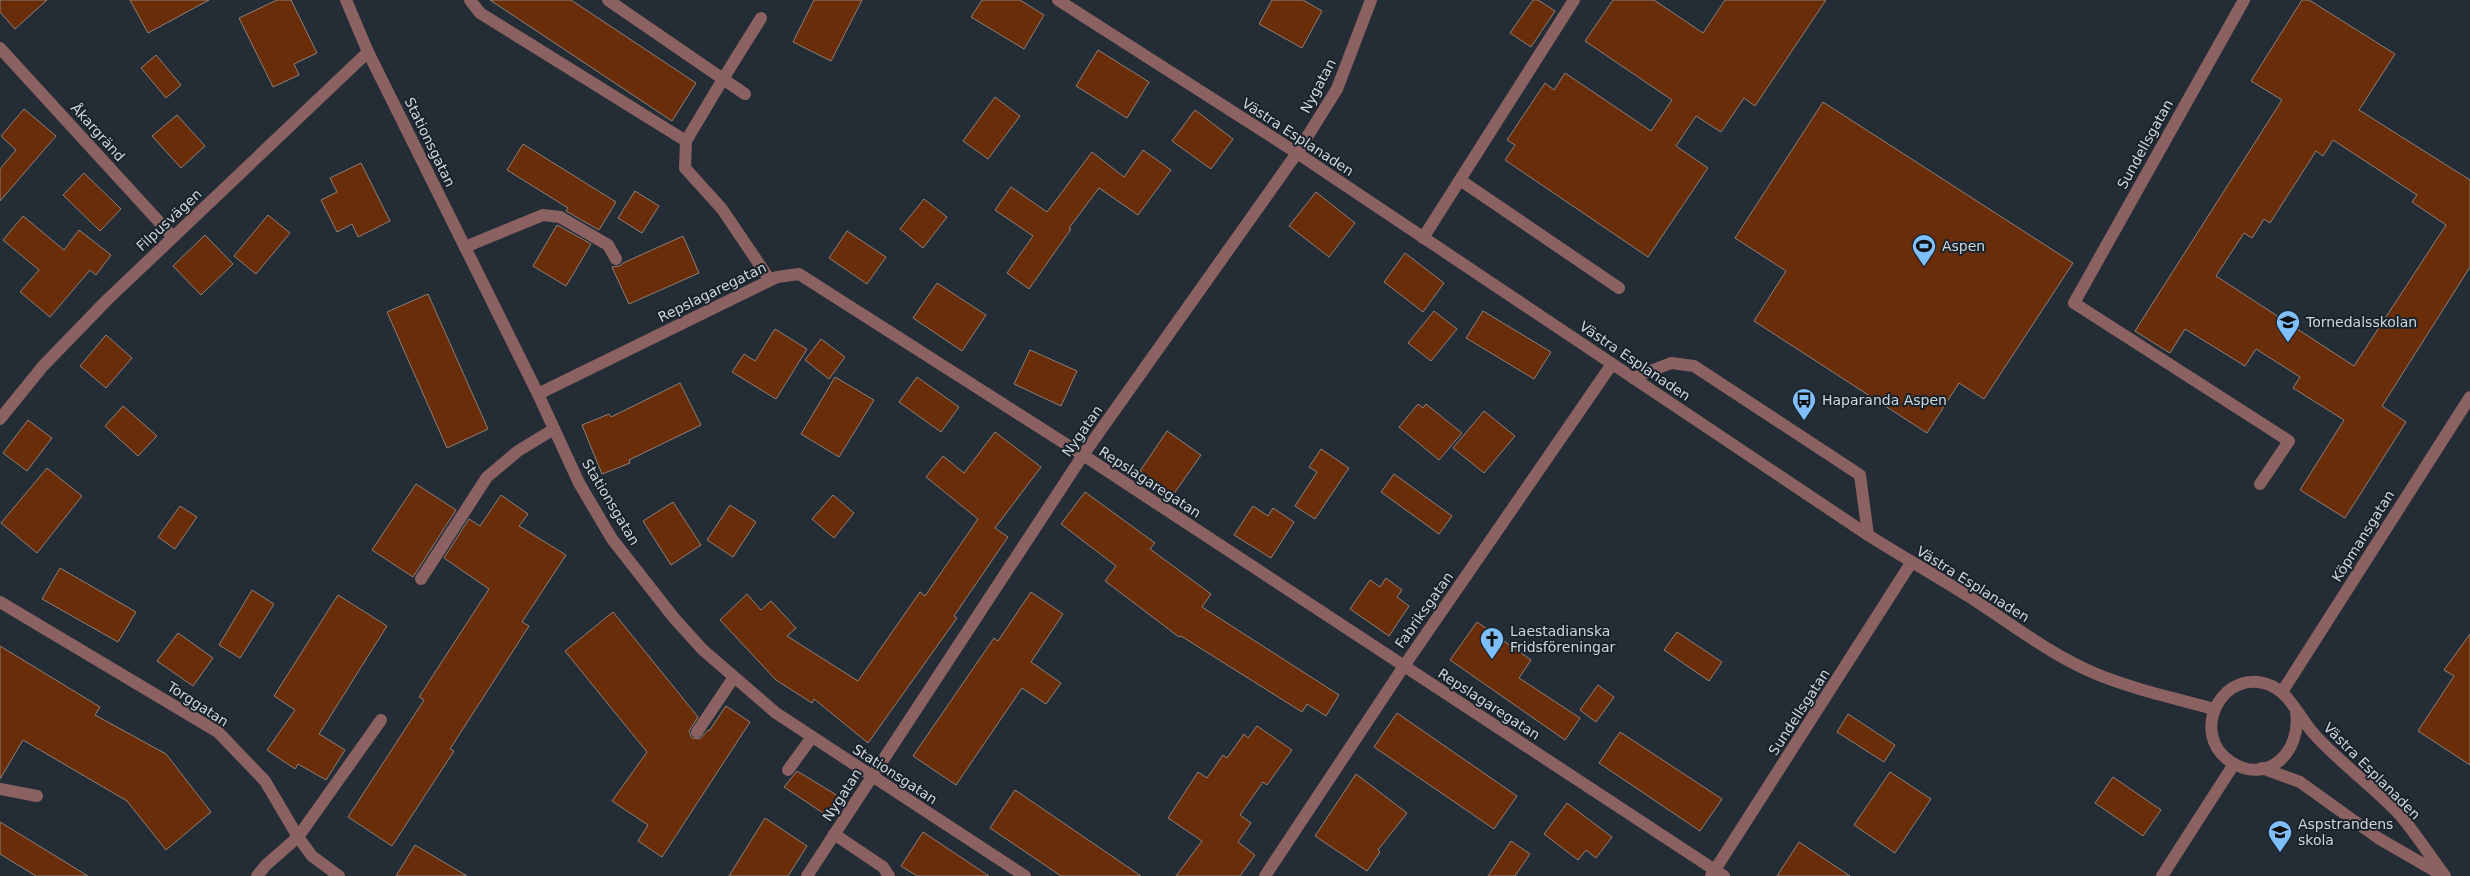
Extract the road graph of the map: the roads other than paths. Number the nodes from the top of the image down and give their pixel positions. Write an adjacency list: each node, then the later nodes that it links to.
1 (346, 0): 10 (street, Stationsgatan)
2 (470, 0): 13 (street)
3 (608, 0): 11 (street)
4 (1058, 0): 14 (street, Västra Esplanaden)
5 (1371, 0): 14 (street, Nygatan)
6 (1574, 0): 15 (street)
7 (2244, 0): 29 (street, Sundellsgatan)
8 (761, 18): 11 (street)
9 (0, 48): 16 (street, Åkargränd)
10 (368, 52): 16 (street, Filpusvägen); 18 (street, Stationsgatan)
11 (723, 79): 12 (street); 13 (street)
12 (746, 94)
13 (686, 142): 20 (street)
14 (1297, 153): 17 (street, Västra Esplanaden); 28 (street, Nygatan)
15 (1460, 180): 17 (street); 21 (street)
16 (174, 237): 26 (street, Filpusvägen)
17 (1423, 238): 22 (street, Västra Esplanaden)
18 (465, 247): 19 (street); 24 (street, Stationsgatan)
19 (616, 259)
20 (770, 280): 24 (street, Repslagaregatan); 28 (street, Repslagaregatan)
21 (1619, 288)
22 (1612, 364): 23 (street, Västra Esplanaden); 34 (street, Fabriksgatan)
23 (1633, 378): 30 (street, Västra Esplanaden); 30 (street)
24 (538, 394): 27 (street, Stationsgatan)
25 (2470, 397): 36 (street, Köpmansgatan)
26 (0, 419)
27 (554, 429): 32 (street); 35 (street, Stationsgatan)
28 (1082, 455): 34 (street, Repslagaregatan); 45 (street, Nygatan)
29 (2260, 484)
30 (1868, 535): 31 (street, Västra Esplanaden)
31 (1911, 563): 37 (street, Västra Esplanaden); 50 (street, Sundellsgatan)
32 (421, 579)
33 (0, 602): 49 (street, Torggatan)
34 (1404, 666): 50 (street, Repslagaregatan); 56 (street, Fabriksgatan)
35 (734, 677): 40 (street); 41 (street, Stationsgatan)
36 (2282, 692): 37 (street); 38 (street, Västra Esplanaden)
37 (2214, 709): 42 (street)
38 (2296, 712): 43 (street); 58 (street, Västra Esplanaden)
39 (380, 720): 49 (street)
40 (697, 732)
41 (812, 737): 44 (street); 45 (street, Stationsgatan)
42 (2234, 764): 43 (street, Västra Esplanaden); 57 (street)
43 (2262, 768): 58 (street, Västra Esplanaden)
44 (788, 770)
45 (871, 777): 48 (street, Nygatan); 55 (street, Stationsgatan)
46 (0, 789): 47 (street)
47 (37, 796)
48 (834, 834): 53 (street, Nygatan); 54 (street)
49 (298, 837): 51 (street); 52 (street, Torggatan)
50 (1717, 874)
51 (257, 876)
52 (339, 876)
53 (807, 876)
54 (889, 876)
55 (1024, 876)
56 (1265, 876)
57 (2162, 876)
58 (2444, 876)

